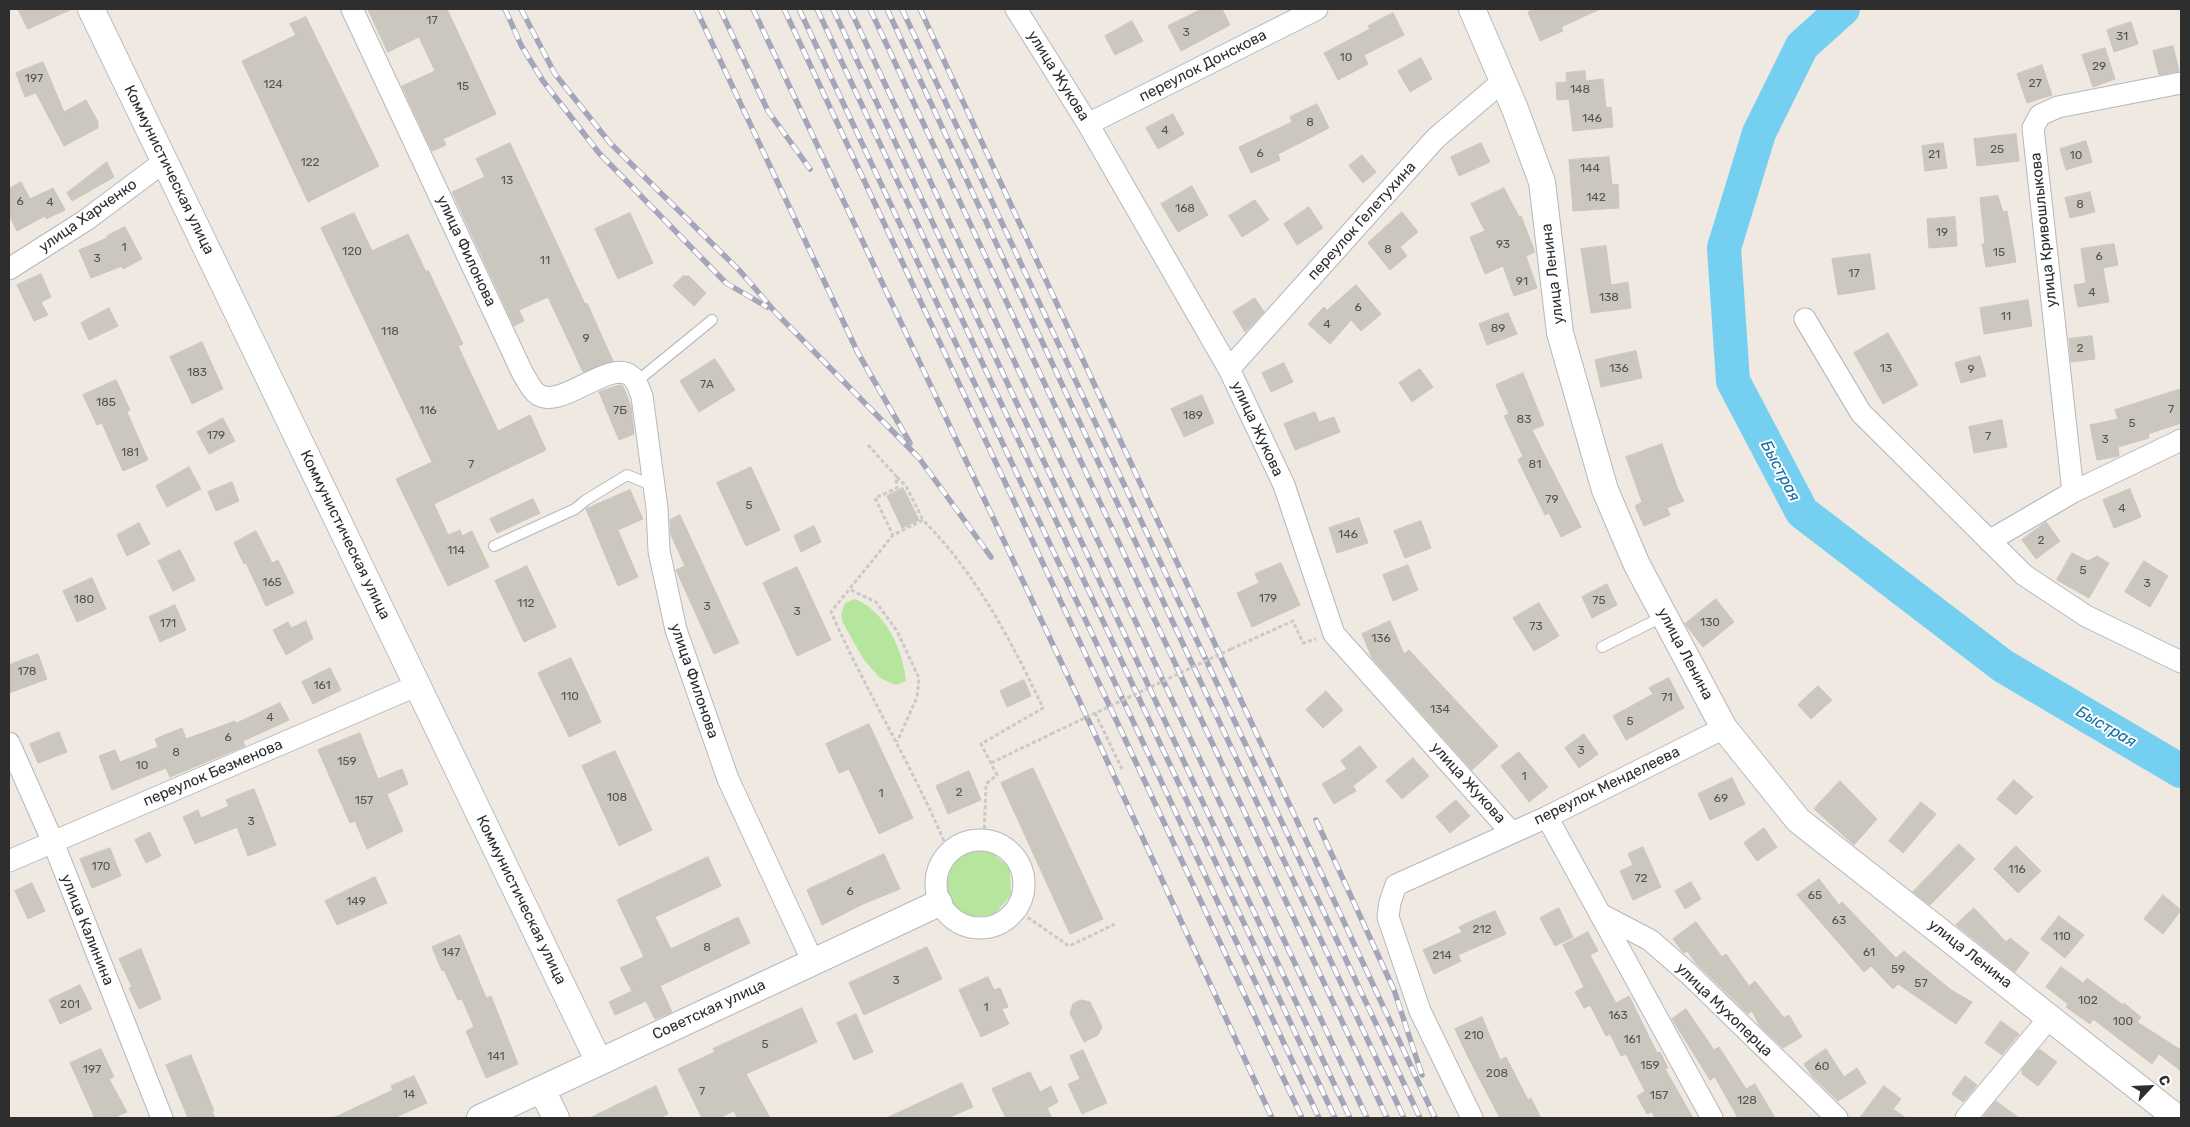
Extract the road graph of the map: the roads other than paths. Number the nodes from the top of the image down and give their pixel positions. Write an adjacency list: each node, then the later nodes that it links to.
1 (92, 9): 9 (street, Коммунистическая улица)
2 (352, 9): 14 (street, улица Филонова)
3 (1016, 9): 8 (street, улица Жукова)
4 (1317, 9): 8 (street, переулок Донскова)
5 (1472, 9): 6 (street, улица Ленина)
6 (1502, 81): 13 (street, переулок Гелетухина); 20 (street, улица Ленина)
7 (2181, 83): 17 (street, улица Кривошлыкова)
8 (1088, 124): 13 (street, улица Жукова)
9 (165, 161): 10 (street, улица Харченко); 23 (street, Коммунистическая улица)
10 (9, 268)
11 (1805, 319): 18 (street)
12 (712, 320): 14 (lane)
13 (1229, 369): 27 (street, улица Жукова)
14 (636, 382): 16 (street, улица Филонова)
15 (2181, 440): 17 (street)
16 (654, 486): 19 (lane); 32 (street, улица Филонова)
17 (2073, 492): 18 (street)
18 (1989, 541): 22 (street)
19 (494, 546)
20 (1664, 616): 21 (lane); 24 (street, улица Ленина)
21 (1602, 647)
22 (2181, 662)
23 (418, 685): 28 (street, переулок Безменова); 34 (street, Коммунистическая улица)
24 (1724, 728): 26 (street, переулок Менделеева); 33 (street, улица Ленина)
25 (9, 743): 28 (street, улица Калинина)
26 (1547, 817): 27 (street, переулок Менделеева); 31 (street)
27 (1511, 832): 39 (street, переулок Менделеева)
28 (52, 842): 29 (street, переулок Безменова); 36 (street, улица Калинина)
29 (9, 861)
30 (939, 903): 30 (street); 32 (street, Советская улица)
31 (1602, 915): 40 (street); 41 (street, улица Мухоперца)
32 (814, 962): 34 (street, Советская улица)
33 (2050, 1017): 42 (street); 43 (street, улица Ленина)
34 (599, 1062): 35 (street, Советская улица)
35 (542, 1090): 37 (street, Советская улица); 38 (street)
36 (162, 1118)
37 (480, 1118)
38 (556, 1118)
39 (1472, 1118)
40 (1712, 1118)
41 (1837, 1118)
42 (1966, 1118)
43 (2178, 1118)

